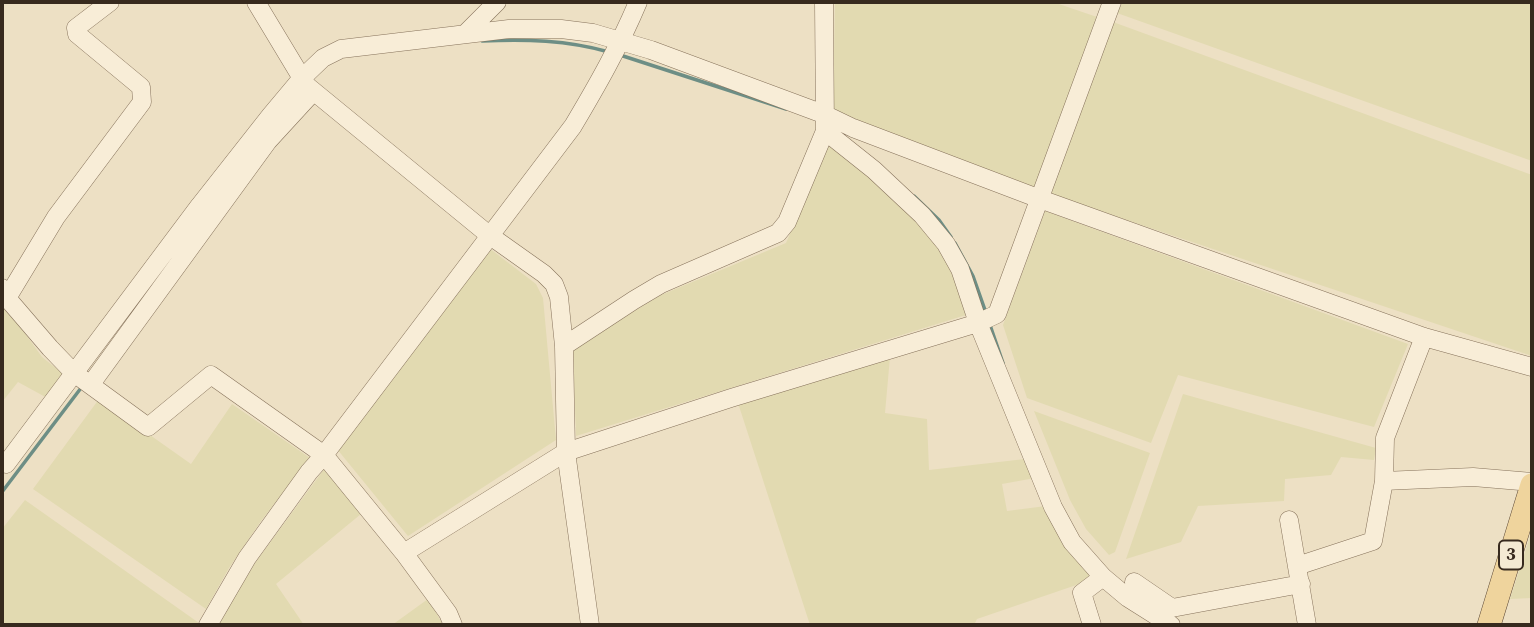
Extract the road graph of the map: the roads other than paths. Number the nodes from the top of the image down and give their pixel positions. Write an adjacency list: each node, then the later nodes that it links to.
1 (110, 2): 13 (street)
2 (256, 2): 9 (street)
3 (497, 2): 7 (street)
4 (638, 2): 8 (street)
5 (824, 2): 10 (street)
6 (1112, 2): 11 (street)
7 (465, 34): 8 (street); 9 (street)
8 (621, 41): 10 (street); 12 (street)
9 (307, 85): 12 (street); 18 (street); 19 (street)
10 (825, 123): 11 (street); 14 (street); 16 (street)
11 (1040, 199): 14 (street); 15 (street)
12 (489, 235): 16 (street); 21 (street)
13 (4, 293): 18 (street)
14 (978, 323): 20 (street); 28 (street)
15 (1424, 337): 17 (street); 23 (street)
16 (564, 346): 20 (street)
17 (1532, 367)
18 (75, 373): 19 (street); 22 (street)
19 (91, 384): 21 (street)
20 (566, 452): 26 (street); 33 (street)
21 (324, 454): 26 (street); 31 (street)
22 (6, 464)
23 (1384, 481): 24 (street); 27 (street)
24 (1532, 483): 37 (main road, 3)
25 (1289, 520): 27 (street)
26 (404, 552): 32 (street)
27 (1297, 566): 29 (street)
28 (1102, 577): 30 (street); 34 (street)
29 (1301, 584): 30 (street); 36 (street)
30 (1135, 589): 35 (street)
31 (208, 625)
32 (453, 625)
33 (590, 625)
34 (1092, 625)
35 (1171, 625)
36 (1307, 625)
37 (1489, 625)

